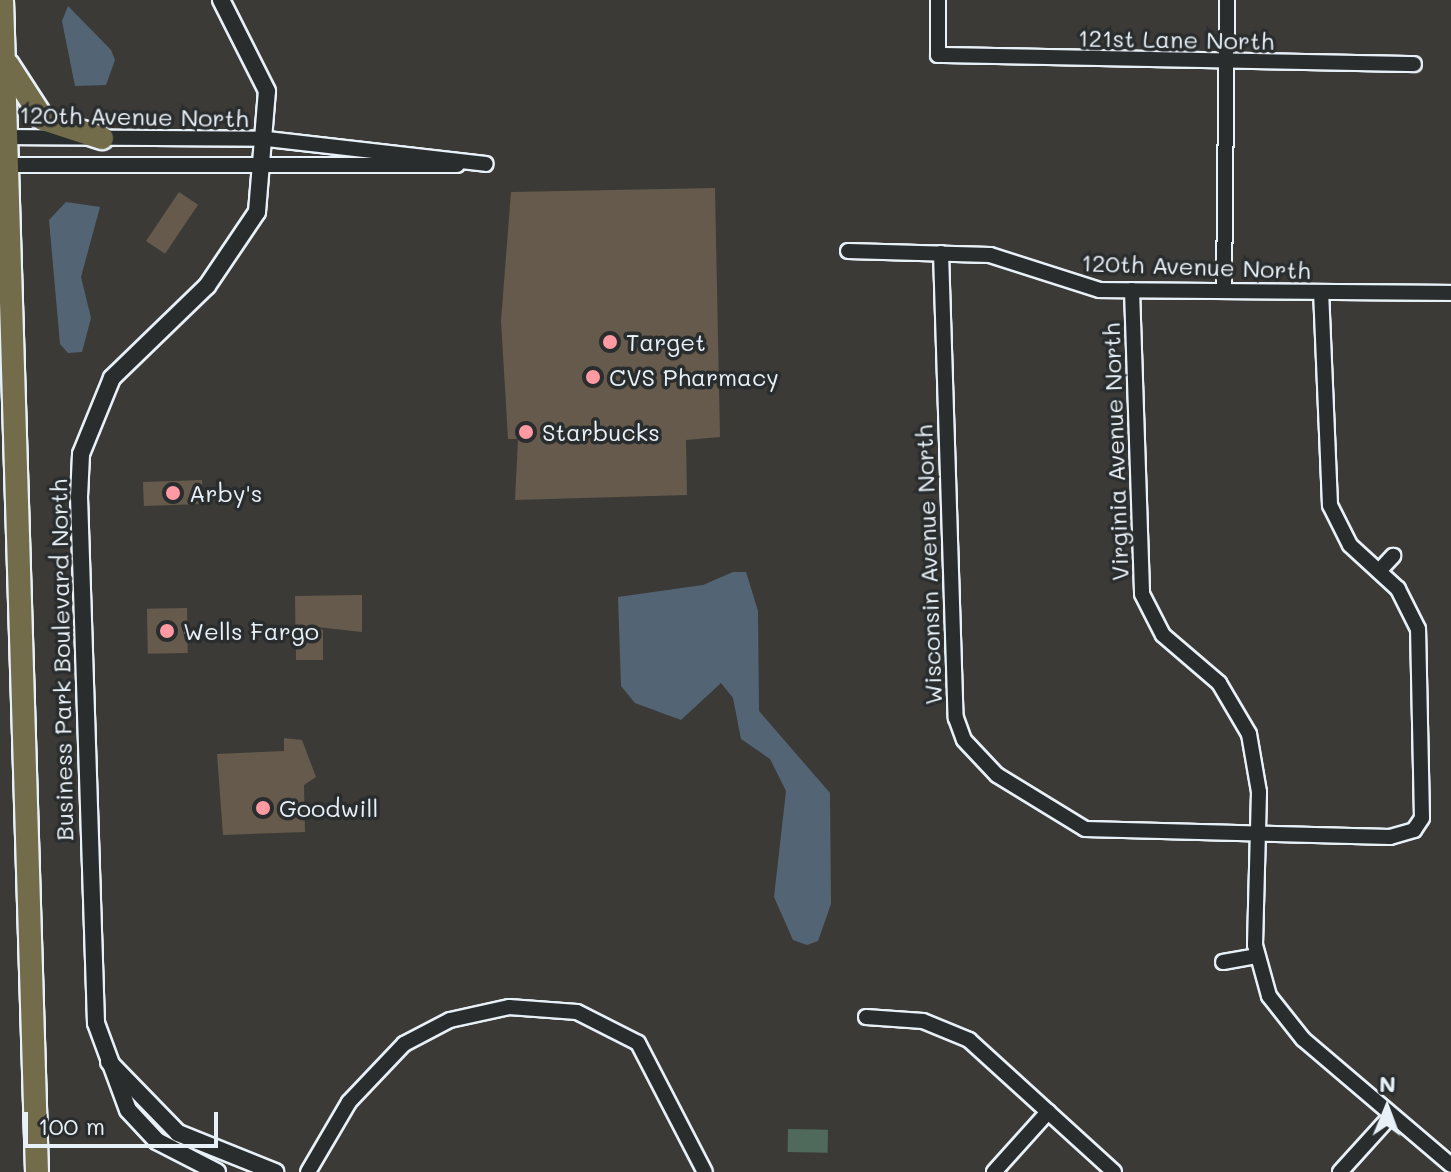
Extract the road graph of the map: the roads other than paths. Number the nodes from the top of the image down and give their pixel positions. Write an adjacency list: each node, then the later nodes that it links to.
1 (2, 0): 5 (highway)
2 (221, 0): 10 (street, Business Park Boulevard North)
3 (938, 0): 6 (street, 121st Lane North)
4 (1227, 0): 6 (street)
5 (4, 55): 8 (highway); 9 (highway)
6 (1226, 62): 7 (street, 121st Lane North); 16 (street)
7 (1414, 64)
8 (3, 137): 9 (street, 120th Avenue North); 11 (highway)
9 (102, 138): 10 (street, 120th Avenue North)
10 (267, 139): 12 (street, Business Park Boulevard North); 12 (street, 120th Avenue North)
11 (4, 164): 12 (street, 120th Avenue North); 29 (highway)
12 (265, 164): 25 (street, Business Park Boulevard North)
13 (848, 251): 14 (street, 120th Avenue North)
14 (941, 253): 15 (street, 120th Avenue North); 21 (street, Wisconsin Avenue North)
15 (1132, 290): 16 (street, 120th Avenue North); 21 (street, Virginia Avenue North)
16 (1224, 291): 17 (street, 120th Avenue North)
17 (1321, 292): 18 (street, 120th Avenue North); 20 (street, Wisconsin Avenue North)
18 (1451, 293)
19 (1393, 556): 20 (street)
20 (1379, 571): 21 (street, Wisconsin Avenue North)
21 (1258, 834): 22 (street, Virginia Avenue North)
22 (1257, 956): 23 (street); 27 (street, Virginia Avenue North)
23 (1223, 962)
24 (866, 1017): 26 (street)
25 (106, 1057): 30 (street, Business Park Boulevard North); 31 (street)
26 (1048, 1112): 34 (street); 35 (street)
27 (1389, 1118): 28 (street, Virginia Avenue North); 36 (street)
28 (1451, 1165)
29 (37, 1172)
30 (217, 1172)
31 (275, 1172)
32 (308, 1172): 33 (street)
33 (705, 1172)
34 (994, 1172)
35 (1114, 1172)
36 (1340, 1172)

